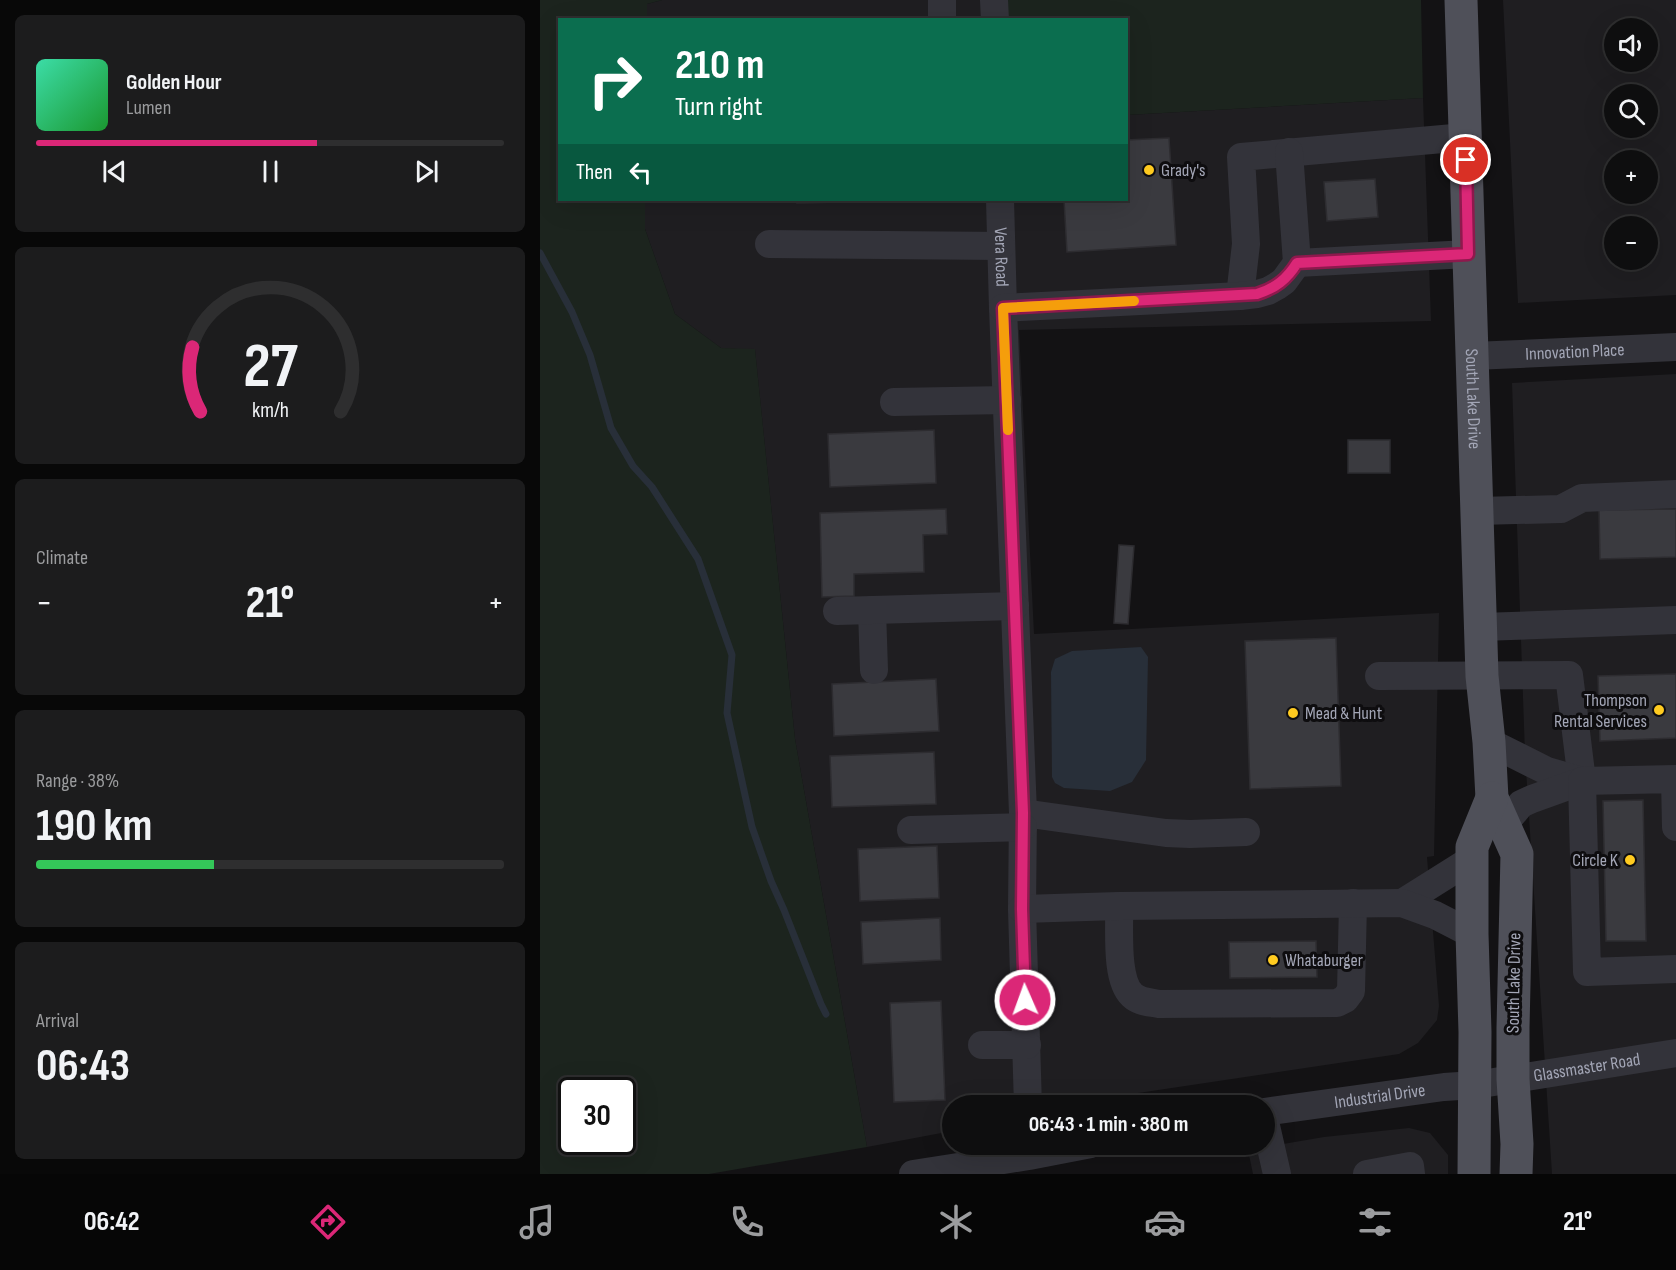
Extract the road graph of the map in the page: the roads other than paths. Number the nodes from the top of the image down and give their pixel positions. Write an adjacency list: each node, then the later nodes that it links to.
1 (942, 0): 4 (street)
2 (994, 0): 5 (street)
3 (1461, 0): 6 (main road, South Lake Drive)
4 (942, 18)
5 (995, 18)
6 (1465, 137): 7 (street); 11 (main road, South Lake Drive)
7 (1289, 152): 12 (street); 13 (street)
8 (1000, 201): 10 (street, Vera Road)
9 (769, 244): 10 (street)
10 (1001, 246): 14 (street, Vera Road)
11 (1468, 254): 12 (street); 16 (main road, South Lake Drive)
12 (1297, 263): 13 (street)
13 (1240, 296): 14 (street)
14 (1003, 308): 17 (street, Vera Road)
15 (1676, 347): 16 (street, Innovation Place)
16 (1473, 356): 20 (main road, South Lake Drive)
17 (1007, 400): 18 (street); 21 (street, Vera Road)
18 (894, 402)
19 (1676, 494): 20 (street)
20 (1478, 511): 25 (main road, South Lake Drive)
21 (1015, 606): 22 (street); 32 (street, Vera Road)
22 (873, 610): 23 (street); 26 (street)
23 (837, 611)
24 (1676, 620): 25 (street)
25 (1481, 627): 28 (main road, South Lake Drive)
26 (874, 670)
27 (1379, 675): 28 (street)
28 (1482, 676): 29 (main road, South Lake Drive); 30 (street)
29 (1489, 742): 30 (street); 31 (main road, South Lake Drive)
30 (1582, 781): 31 (street); 33 (street); 42 (street)
31 (1498, 810): 36 (main road, South Lake Drive); 46 (main road, South Lake Drive)
32 (1023, 820): 34 (street); 35 (street); 40 (street, Vera Road)
33 (1676, 827)
34 (911, 830)
35 (1246, 832)
36 (1472, 859): 38 (street); 41 (main road, South Lake Drive)
37 (1353, 903): 38 (street); 39 (street); 39 (street)
38 (1402, 903): 41 (street)
39 (1119, 906): 40 (street)
40 (1022, 909): 44 (street, Vera Road)
41 (1472, 934): 46 (main road, South Lake Drive)
42 (1676, 969)
43 (982, 1045): 44 (street)
44 (1027, 1045): 47 (street, Vera Road)
45 (1676, 1053): 46 (street, Glassmaster Road)
46 (1495, 1082): 48 (street, Industrial Drive); 55 (main road, South Lake Drive); 56 (main road, South Lake Drive)
47 (1028, 1095)
48 (1275, 1110)
49 (1005, 1155): 51 (street)
50 (1273, 1155): 52 (street)
51 (913, 1174)
52 (1277, 1174)
53 (1367, 1174): 54 (street)
54 (1411, 1174)
55 (1474, 1174)
56 (1516, 1174)

